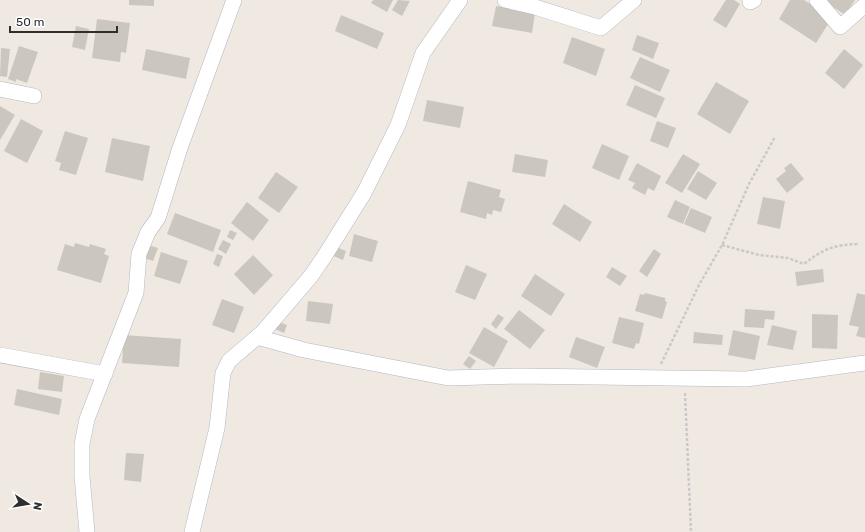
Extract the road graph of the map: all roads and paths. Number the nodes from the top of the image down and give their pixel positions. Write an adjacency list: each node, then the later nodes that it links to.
1 (234, 0): 15 (street)
2 (460, 0): 12 (street)
3 (505, 0): 4 (street)
4 (634, 0)
5 (817, 0): 6 (street)
6 (865, 5)
7 (0, 88): 8 (street)
8 (34, 96)
9 (775, 137): 11 (path)
10 (858, 244): 11 (path)
11 (722, 245): 16 (path)
12 (257, 338): 16 (street); 19 (street)
13 (0, 354): 15 (street)
14 (865, 363): 17 (street)
15 (105, 374): 18 (street)
16 (655, 377): 17 (street)
17 (685, 379): 20 (path)
18 (87, 532)
19 (192, 532)
20 (691, 532)

